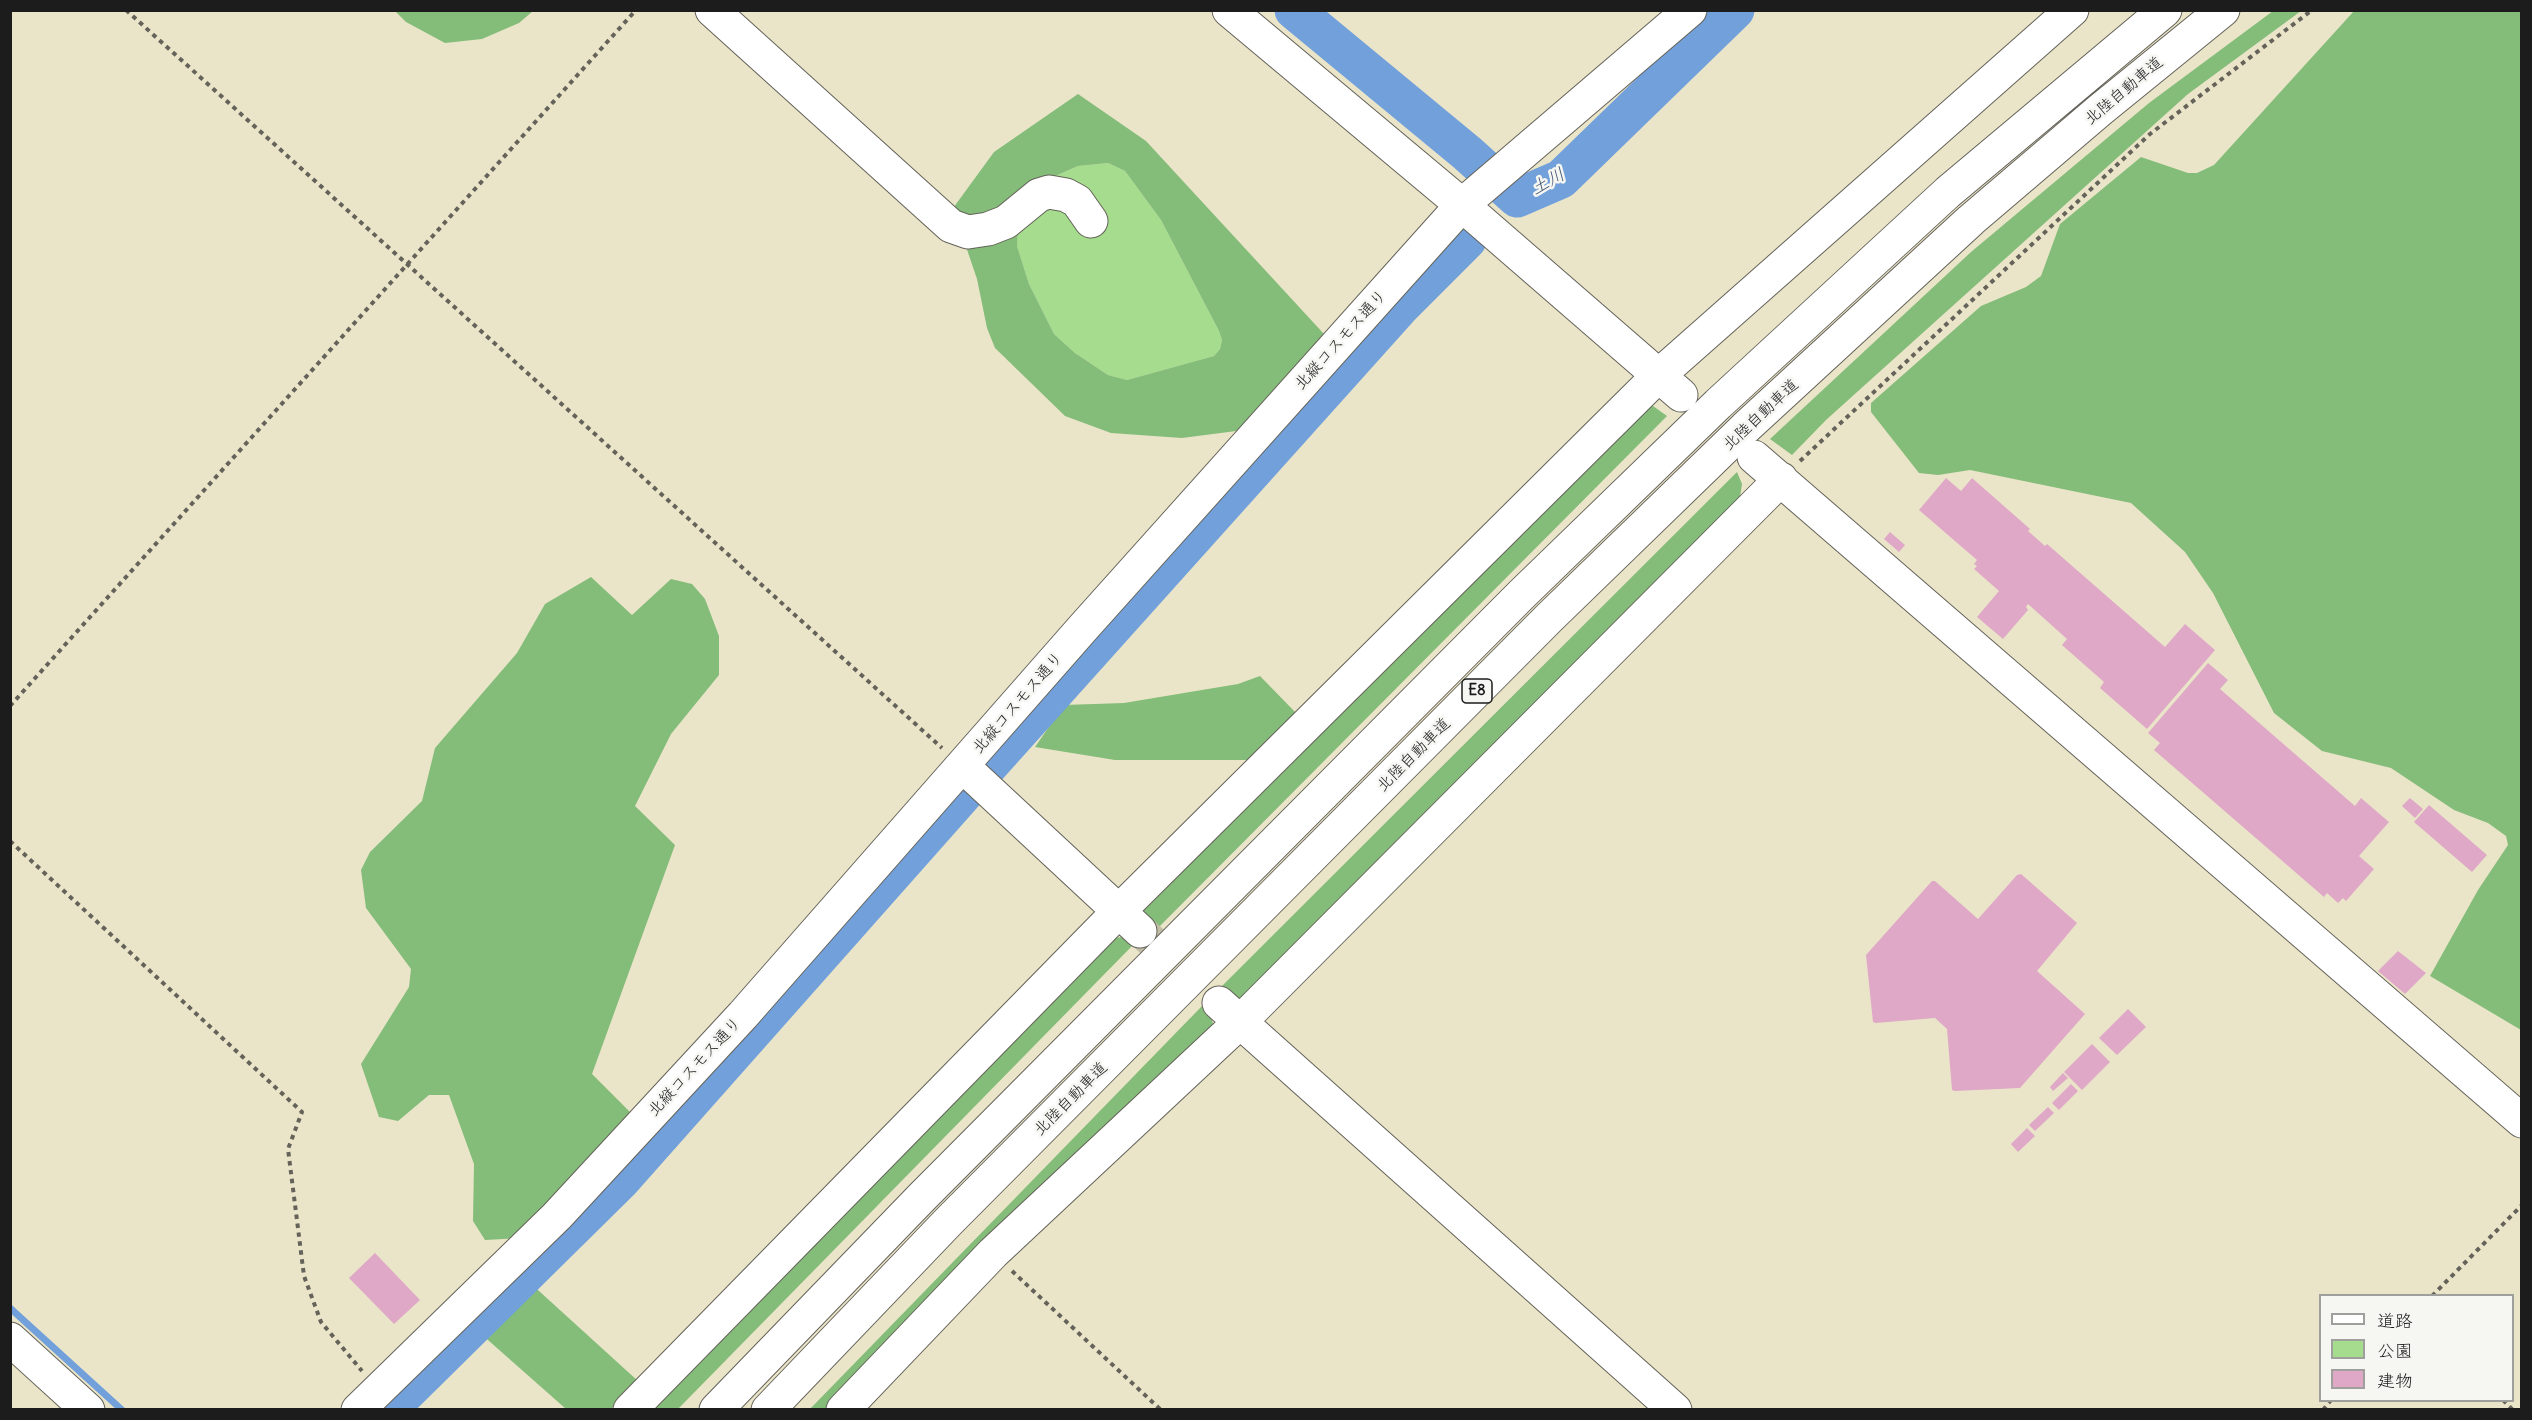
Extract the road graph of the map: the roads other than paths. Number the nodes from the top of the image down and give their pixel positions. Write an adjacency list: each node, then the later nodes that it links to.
1 (712, 10): 8 (main road)
2 (1229, 10): 7 (main road)
3 (1690, 10): 7 (main road, 北縦コスモス通り)
4 (2072, 10): 9 (main road)
5 (2165, 10): 20 (main road, E8)
6 (2219, 14): 21 (main road, 北陸自動車道 / E8)
7 (1466, 202): 9 (main road); 12 (main road, 北縦コスモス通り)
8 (1091, 221)
9 (1669, 386): 13 (main road)
10 (1754, 457): 11 (main road)
11 (1781, 479): 14 (main road); 15 (main road)
12 (972, 775): 13 (main road); 17 (main road, 北縦コスモス通り)
13 (1130, 921): 19 (main road)
14 (1229, 1013): 22 (main road); 23 (main road)
15 (2522, 1121)
16 (10, 1339): 18 (main road)
17 (368, 1399)
18 (88, 1410)
19 (630, 1410)
20 (716, 1410)
21 (768, 1410)
22 (843, 1410)
23 (1675, 1410)

